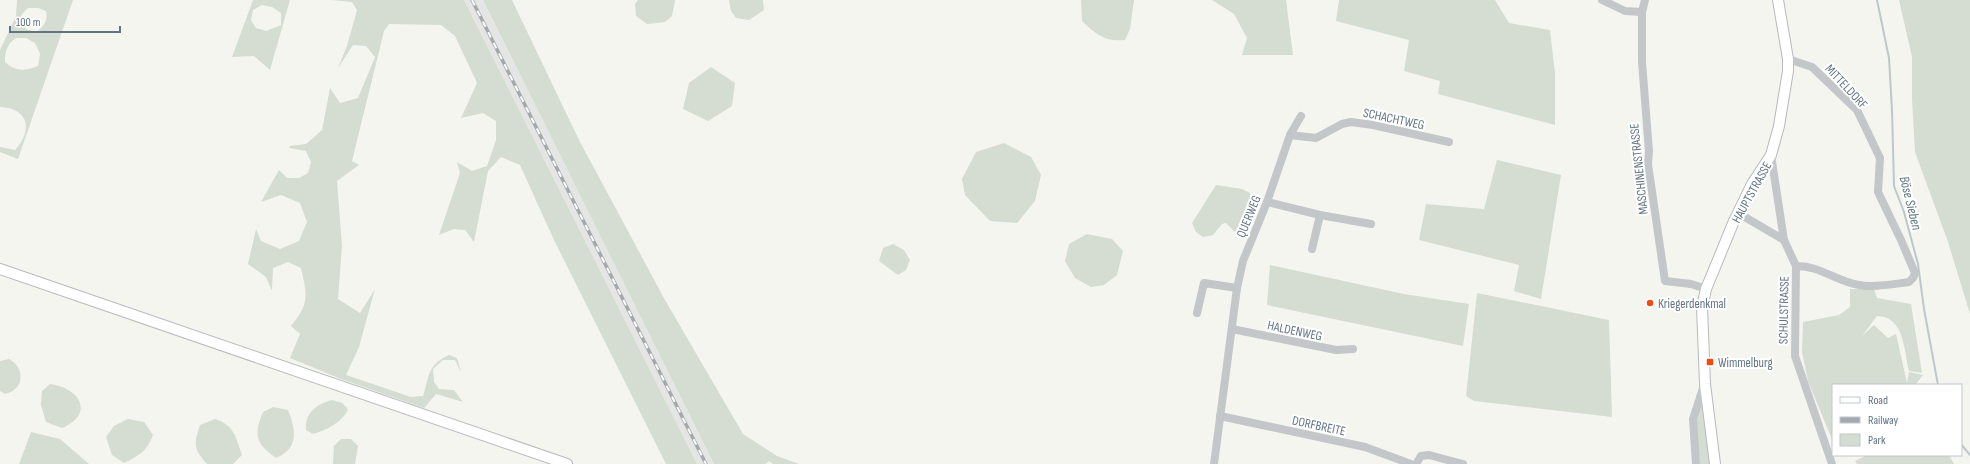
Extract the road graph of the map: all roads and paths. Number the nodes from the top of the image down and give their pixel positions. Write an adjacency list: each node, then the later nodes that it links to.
1 (1602, 0): 4 (street)
2 (1645, 0): 4 (street, MASCHINENSTRASSE)
3 (1778, 0): 5 (main road, HAUPTSTRASSE)
4 (1642, 12): 19 (street, MASCHINENSTRASSE)
5 (1788, 60): 9 (main road, HAUPTSTRASSE); 16 (street, MITTELDORF)
6 (1301, 116): 7 (street, QUERWEG)
7 (1290, 135): 8 (street, SCHACHTWEG); 10 (street, QUERWEG)
8 (1449, 142)
9 (1771, 155): 11 (main road, HAUPTSTRASSE); 14 (street, SCHULSTRASSE)
10 (1267, 202): 12 (street); 18 (street, QUERWEG)
11 (1738, 213): 14 (street); 19 (main road, HAUPTSTRASSE)
12 (1320, 215): 13 (street); 15 (street)
13 (1371, 224)
14 (1784, 240): 16 (street, SCHULSTRASSE)
15 (1312, 250)
16 (1796, 266): 32 (street, SCHULSTRASSE)
17 (0, 269): 25 (main road)
18 (1237, 288): 20 (street); 21 (street, QUERWEG)
19 (1706, 289): 23 (main road, HAUPTSTRASSE)
20 (1196, 313)
21 (1232, 329): 22 (street, HALDENWEG); 24 (street)
22 (1353, 349)
23 (1705, 381): 30 (street, HAUPTSTRASSE); 31 (main road, HAUPTSTRASSE)
24 (1220, 416): 26 (street); 27 (street, DORFBREITE)
25 (567, 464)
26 (1214, 464)
27 (1411, 464)
28 (1416, 464): 29 (street)
29 (1463, 464)
30 (1696, 464)
31 (1714, 464)
32 (1832, 464)

